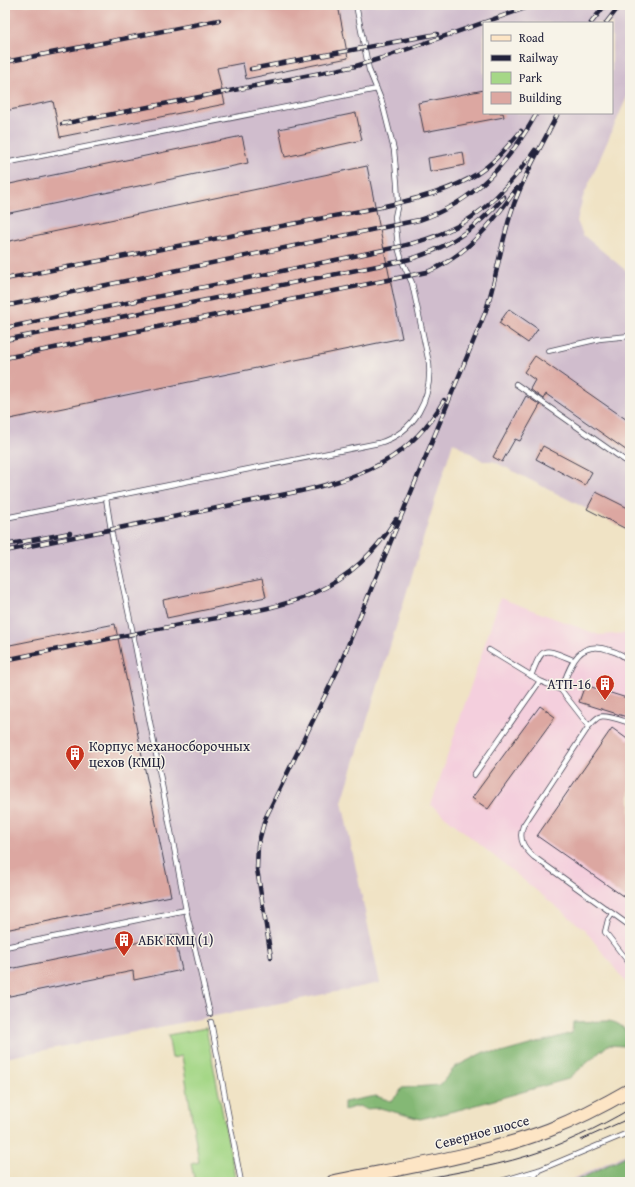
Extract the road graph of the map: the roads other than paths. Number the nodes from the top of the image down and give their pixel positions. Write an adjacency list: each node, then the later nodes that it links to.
1 (356, 5): 2 (lane)
2 (377, 89): 3 (lane); 8 (lane)
3 (5, 163)
4 (630, 336): 5 (lane)
5 (548, 351)
6 (516, 384): 7 (lane)
7 (630, 464)
8 (106, 498): 9 (lane); 19 (lane)
9 (5, 518)
10 (489, 650): 13 (lane)
11 (573, 660): 12 (lane); 13 (lane); 15 (lane)
12 (630, 662)
13 (531, 676): 14 (lane)
14 (540, 681): 15 (lane); 18 (lane)
15 (561, 690): 17 (lane)
16 (630, 723): 17 (lane)
17 (589, 726): 20 (lane)
18 (474, 775)
19 (186, 910): 22 (lane); 24 (lane)
20 (612, 914): 21 (lane); 23 (lane)
21 (630, 926)
22 (5, 946)
23 (630, 964)
24 (210, 1014)
25 (211, 1022): 29 (lane)
26 (630, 1090): 30 (main road, Северное шоссе)
27 (630, 1132): 28 (lane)
28 (539, 1170): 31 (lane); 32 (lane)
29 (241, 1182)
30 (334, 1182)
31 (498, 1182)
32 (530, 1182)

